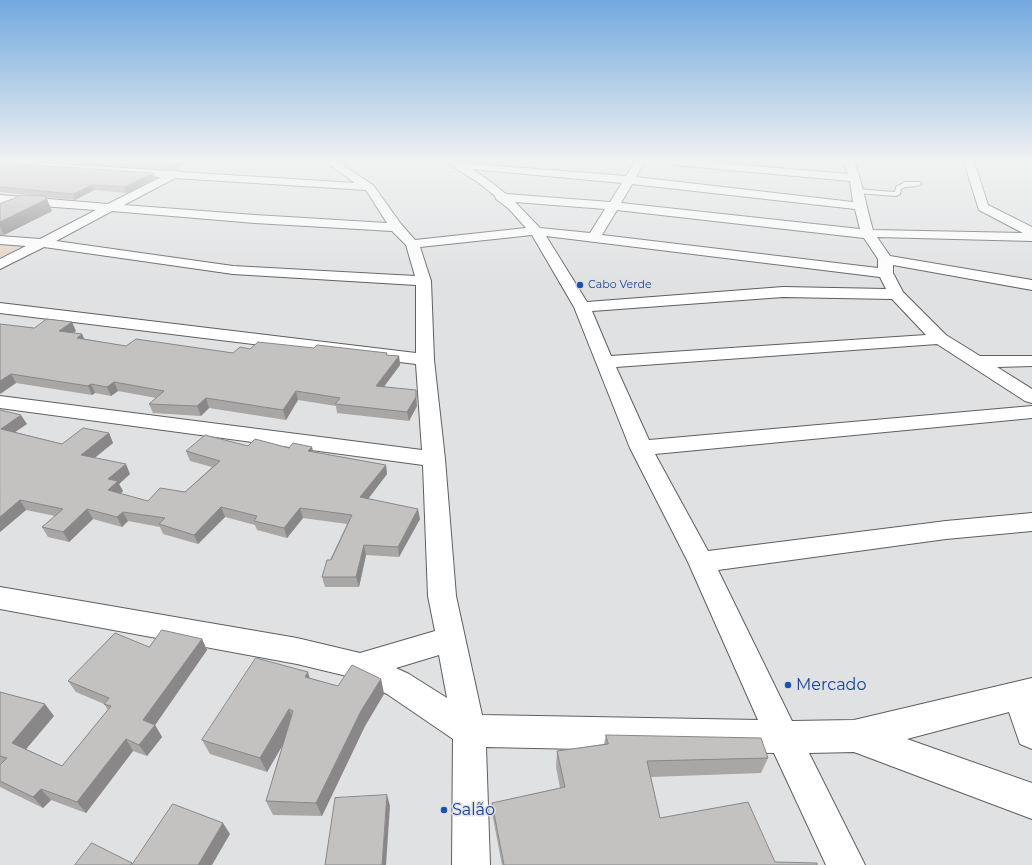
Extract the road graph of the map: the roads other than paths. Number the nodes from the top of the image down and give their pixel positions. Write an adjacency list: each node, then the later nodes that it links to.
1 (11, 202): 13 (street)
2 (33, 202): 14 (street)
3 (122, 202): 14 (street)
4 (380, 202): 15 (street)
5 (507, 202): 16 (street)
6 (568, 202): 11 (street)
7 (616, 202): 11 (street)
8 (828, 202): 12 (street)
9 (859, 202): 12 (street)
10 (982, 202): 17 (street)
11 (614, 206): 18 (street); 19 (street)
12 (860, 206): 18 (street)
13 (0, 207)
14 (112, 208): 15 (street); 22 (street)
15 (396, 227): 23 (street)
16 (536, 231): 19 (street); 23 (street); 29 (street)
17 (1032, 232)
18 (868, 234): 20 (street); 25 (street)
19 (594, 237): 25 (street)
20 (1032, 237)
21 (0, 240): 22 (street)
22 (43, 244): 24 (street); 26 (street)
23 (412, 244): 26 (street)
24 (0, 265)
25 (886, 266): 27 (street); 28 (street)
26 (424, 281): 32 (street)
27 (1032, 285)
28 (896, 294): 29 (street); 31 (street)
29 (582, 307): 34 (street)
30 (0, 308): 32 (street)
31 (940, 339): 34 (street); 35 (street)
32 (425, 360): 40 (street)
33 (1032, 361): 35 (street)
34 (604, 362): 39 (street)
35 (976, 362): 36 (street)
36 (1032, 397)
37 (0, 402): 40 (street)
38 (1032, 412): 39 (street)
39 (641, 448): 42 (street)
40 (434, 459): 44 (street)
41 (1032, 522): 42 (street)
42 (701, 562): 50 (street)
43 (0, 598): 45 (street)
44 (450, 639): 45 (street); 47 (street)
45 (360, 666): 47 (street)
46 (1025, 694): 48 (street); 49 (street)
47 (469, 732): 50 (street); 52 (street)
48 (1032, 732)
49 (854, 736): 50 (street); 51 (street)
50 (783, 737): 53 (street)
51 (1032, 801)
52 (471, 865)
53 (846, 865)

